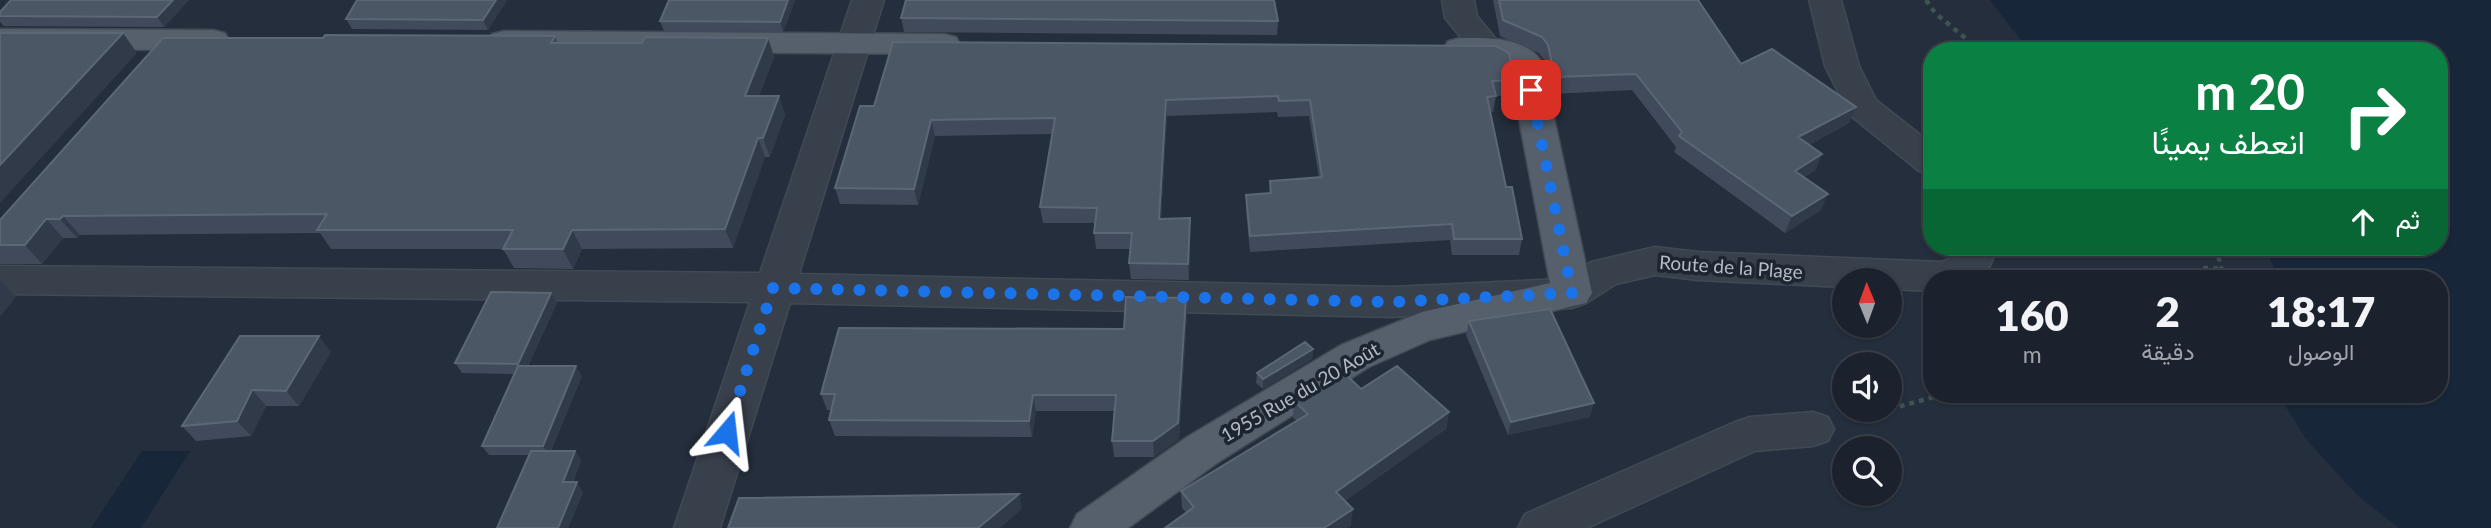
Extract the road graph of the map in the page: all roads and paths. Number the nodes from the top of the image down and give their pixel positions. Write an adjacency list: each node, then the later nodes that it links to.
1 (869, 0): 10 (street)
2 (1458, 0): 13 (street)
3 (1825, 0): 15 (street)
4 (1926, 0): 9 (path)
5 (0, 39): 6 (main road)
6 (170, 40): 7 (main road); 14 (street)
7 (240, 40)
8 (478, 41): 10 (main road)
9 (1970, 42)
10 (855, 43): 11 (main road); 20 (street)
11 (979, 44)
12 (1433, 48): 13 (main road)
13 (1488, 48): 21 (main road)
14 (143, 70)
15 (1923, 155)
16 (1976, 256): 17 (street, Route de la Plage)
17 (1961, 270)
18 (1923, 276): 21 (street, Route de la Plage)
19 (0, 280): 20 (street, Route de la Plage)
20 (773, 288): 21 (street, Route de la Plage); 25 (street)
21 (1572, 293): 26 (main road, 1955 Rue du 20 Août)
22 (1923, 400): 23 (path)
23 (1902, 406)
24 (1813, 429): 27 (street)
25 (697, 528)
26 (1093, 528)
27 (1541, 528)

